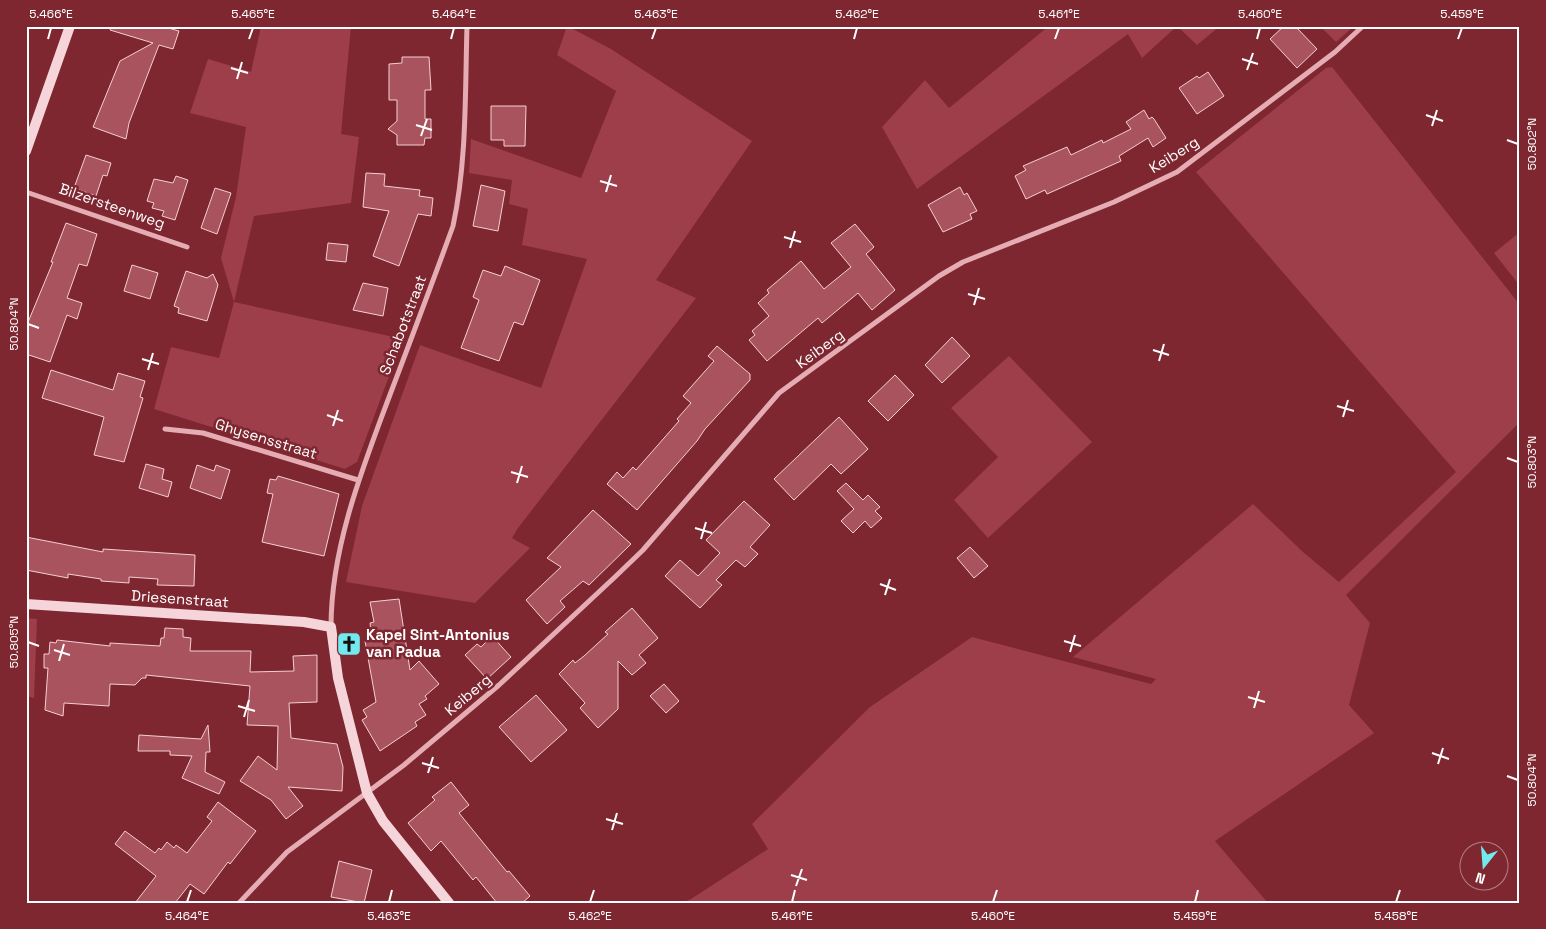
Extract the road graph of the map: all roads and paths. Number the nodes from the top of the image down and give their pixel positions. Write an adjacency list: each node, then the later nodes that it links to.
1 (70, 26): 4 (street)
2 (466, 26): 8 (street, Schabotstraat)
3 (1363, 26): 11 (street, Keiberg)
4 (26, 151)
5 (26, 192): 6 (street, Bilzersteenweg)
6 (187, 247)
7 (165, 429): 8 (street, Ghysensstraat)
8 (358, 480): 10 (street, Schabotstraat)
9 (26, 604): 10 (street, Driesenstraat)
10 (331, 627): 11 (street)
11 (367, 794): 12 (street, Keiberg); 13 (street)
12 (239, 903)
13 (449, 903)

